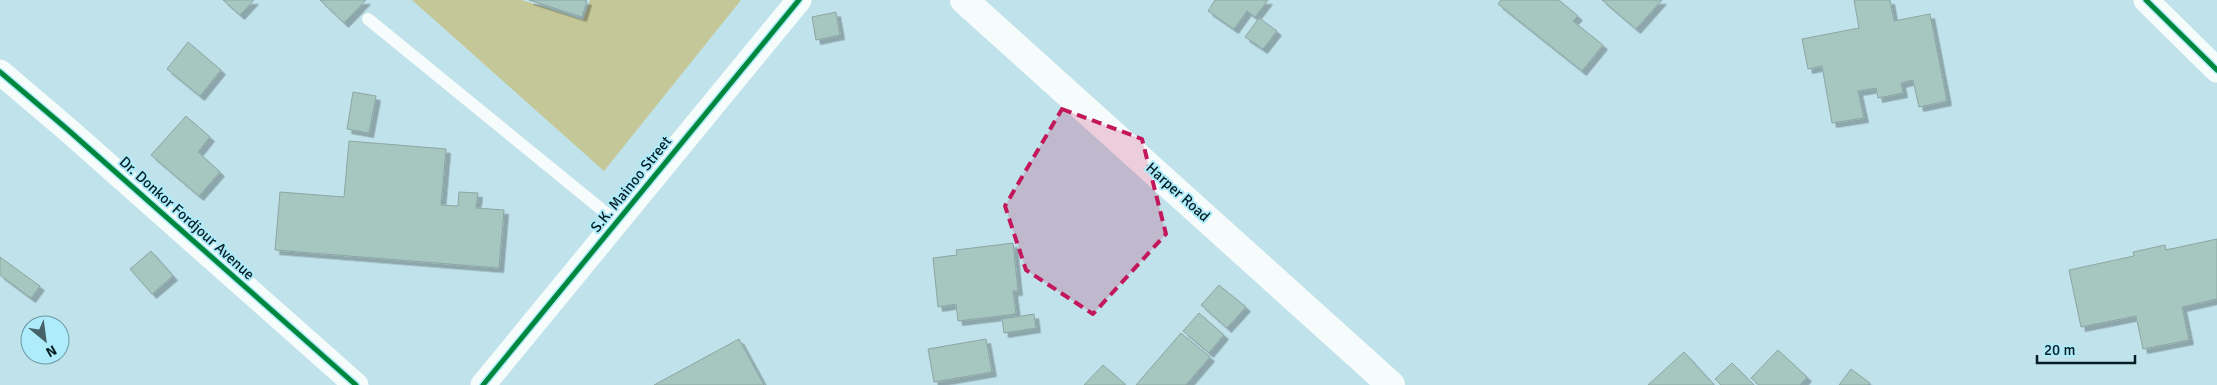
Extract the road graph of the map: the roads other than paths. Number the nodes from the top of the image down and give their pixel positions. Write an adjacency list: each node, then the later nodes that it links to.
1 (799, 0): 7 (street, S.K. Mainoo Street)
2 (964, 0): 10 (main road, Harper Road)
3 (2146, 0): 5 (street)
4 (368, 19): 7 (lane)
5 (2217, 70)
6 (0, 72): 8 (street, Dr. Donkor Fordjour Avenue)
7 (617, 222): 9 (street, S.K. Mainoo Street)
8 (356, 385)
9 (484, 385)
10 (1391, 385)

